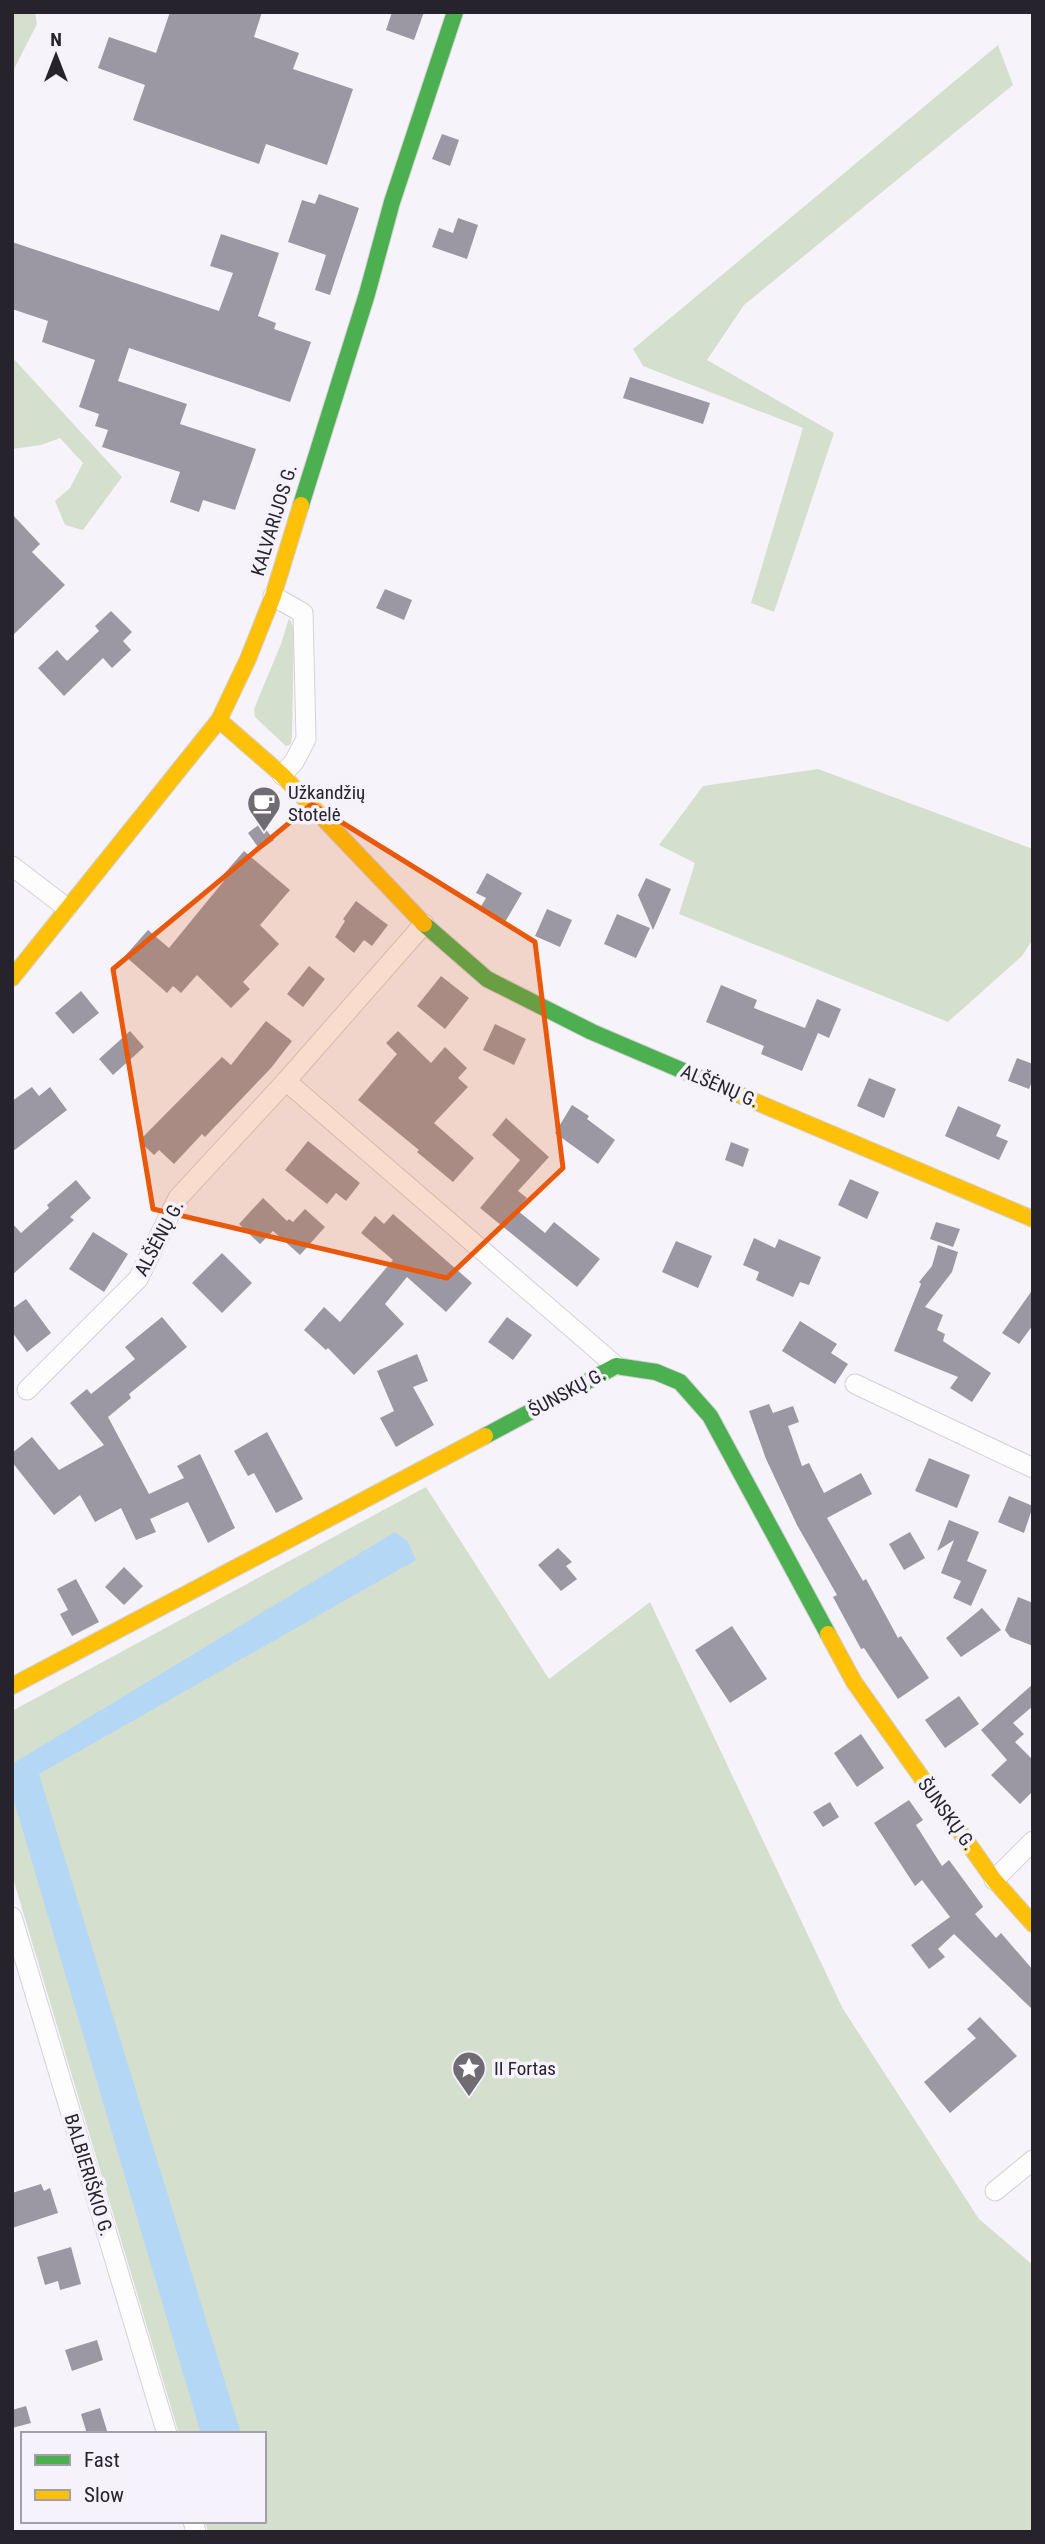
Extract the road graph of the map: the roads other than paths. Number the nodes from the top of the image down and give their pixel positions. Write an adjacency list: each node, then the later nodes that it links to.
1 (455, 12): 2 (street, KALVARIJOS G.)
2 (273, 596): 3 (street, KALVARIJOS G.); 4 (street)
3 (219, 720): 4 (street, ALŠĖNŲ G.); 6 (street, KALVARIJOS G.)
4 (282, 775): 7 (street, ALŠĖNŲ G.)
5 (12, 866): 6 (street)
6 (67, 908): 8 (street, KALVARIJOS G.)
7 (424, 924): 9 (street, ALŠĖNŲ G.); 10 (street, ALŠĖNŲ G.)
8 (12, 978)
9 (286, 1081): 11 (street); 13 (street, ALŠĖNŲ G.)
10 (1033, 1219)
11 (616, 1366): 15 (street, ŠUNSKŲ G.); 17 (street, ŠUNSKŲ G.)
12 (855, 1384): 14 (street)
13 (27, 1390)
14 (1033, 1468)
15 (12, 1686)
16 (1033, 1841): 17 (street)
17 (995, 1880): 19 (street, ŠUNSKŲ G.)
18 (12, 1917): 22 (street, BALBIERIŠKIO G.)
19 (1033, 1924)
20 (1033, 2160): 21 (street)
21 (995, 2191)
22 (166, 2432)

